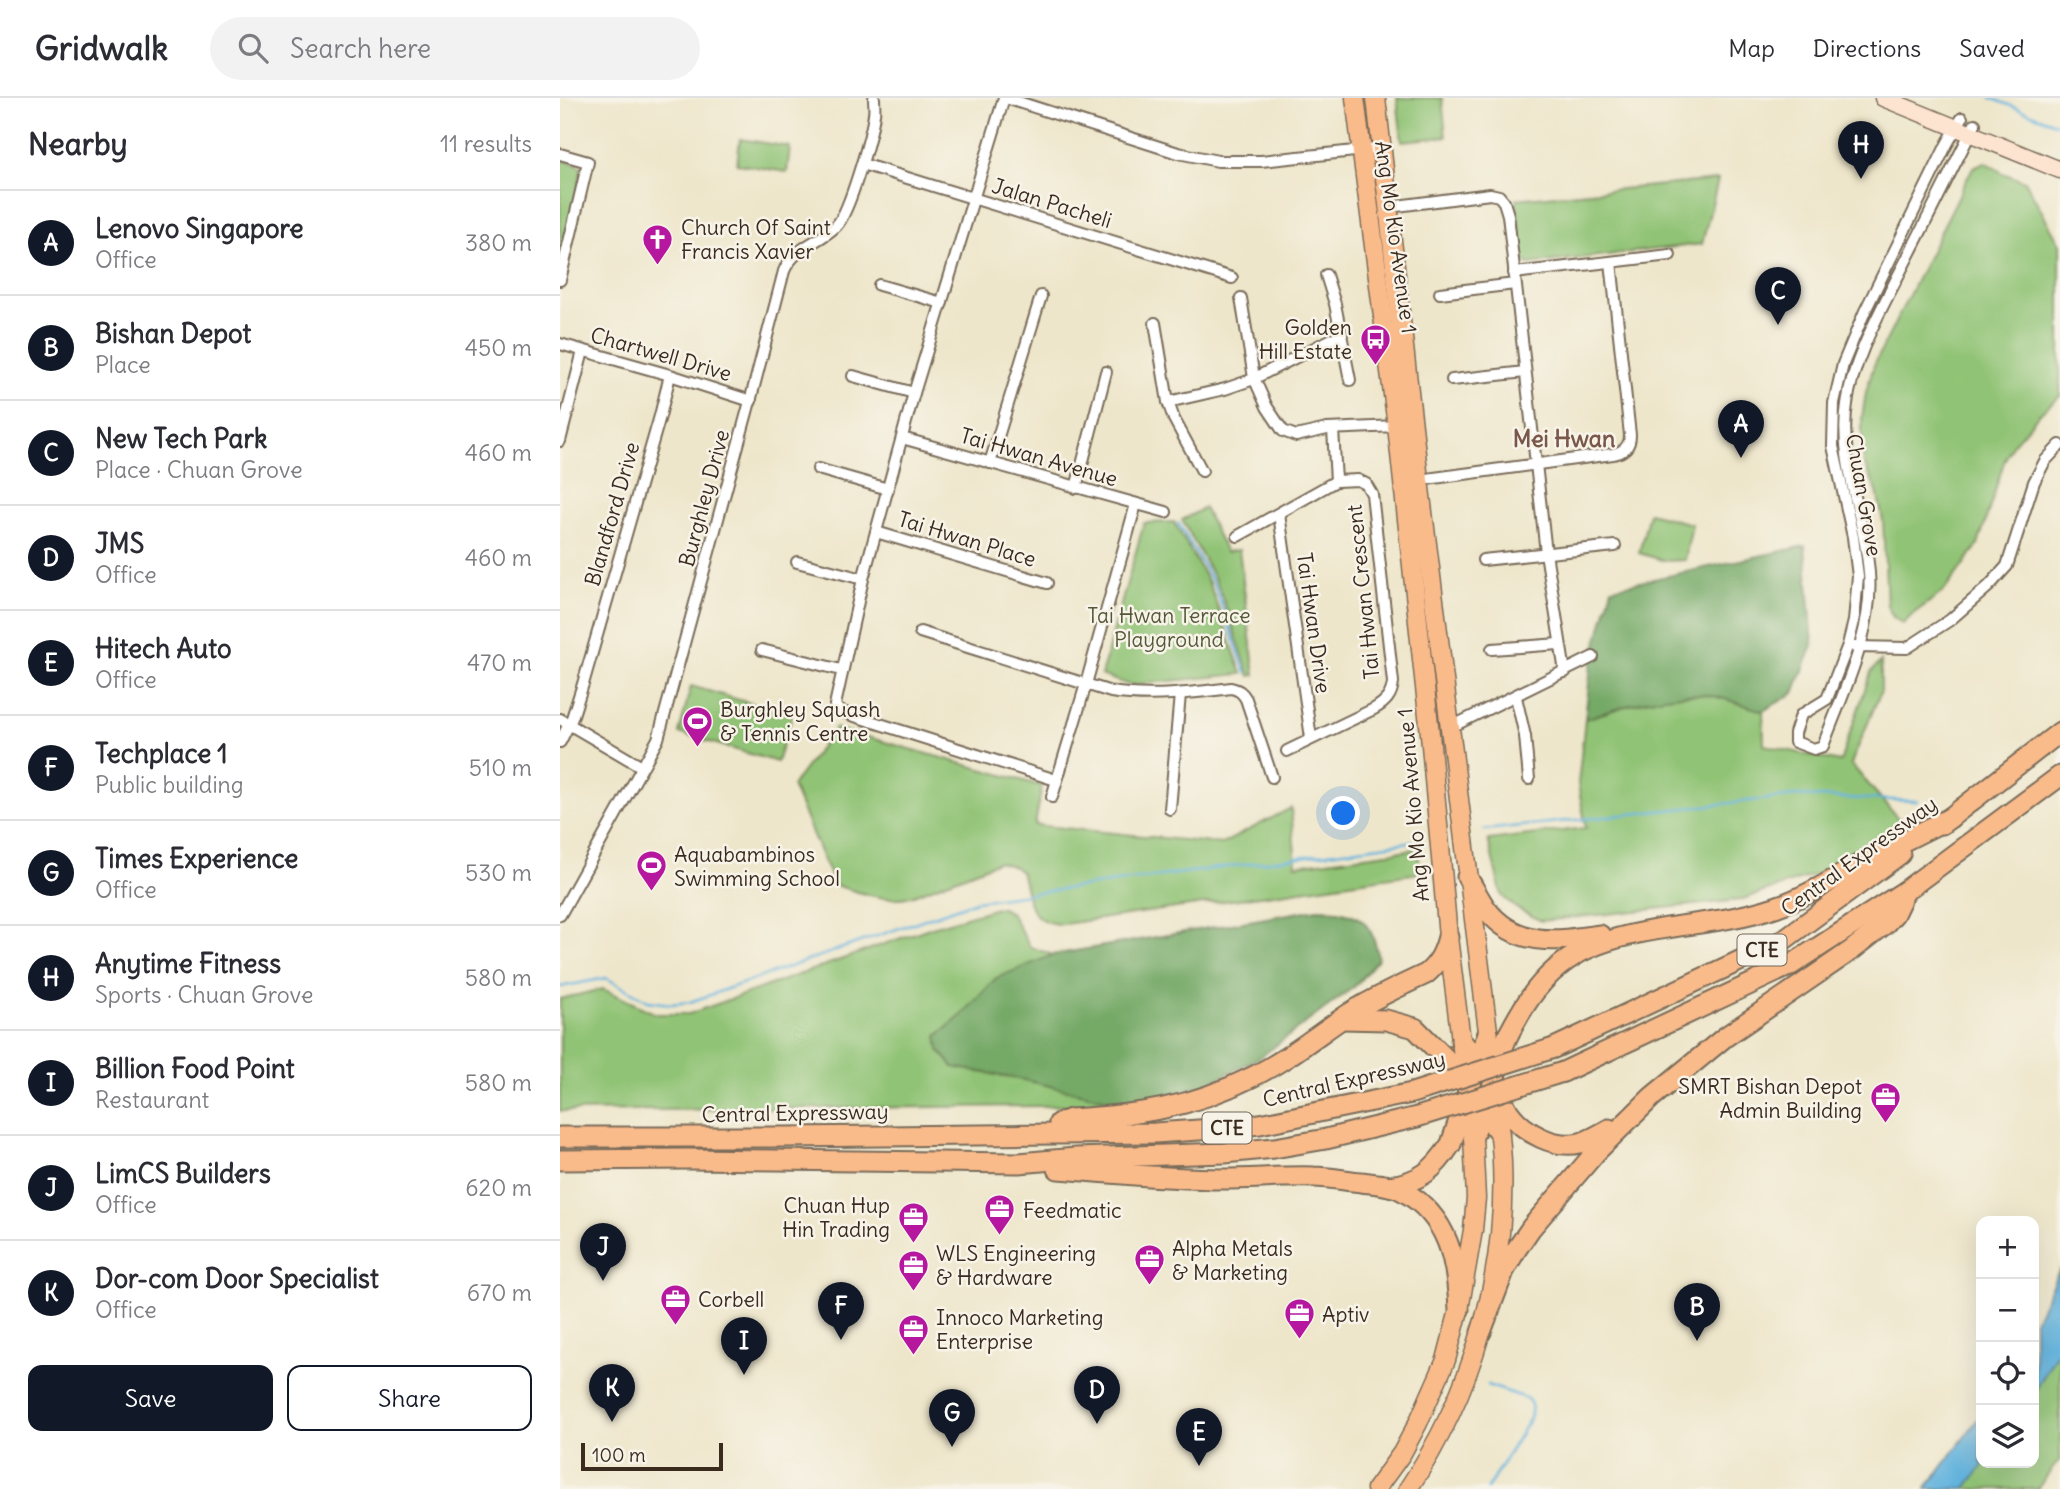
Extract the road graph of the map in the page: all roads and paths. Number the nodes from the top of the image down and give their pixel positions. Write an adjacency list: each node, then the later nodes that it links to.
1 (874, 98): 12 (street, Burghley Drive)
2 (1005, 98): 9 (street); 14 (street)
3 (1355, 98): 9 (main road, Ang Mo Kio Avenue 1)
4 (1376, 98): 8 (main road, Ang Mo Kio Avenue 1)
5 (1883, 98): 7 (main road)
6 (1913, 98): 7 (main road)
7 (1966, 126): 11 (main road); 13 (main road); 67 (street, Chuan Grove); 68 (street, Chuan Grove)
8 (1383, 148): 9 (street); 15 (main road, Ang Mo Kio Avenue 1)
9 (1360, 150): 41 (main road, Ang Mo Kio Avenue 1)
10 (560, 154): 21 (street)
11 (2060, 158)
12 (862, 164): 14 (street, Jalan Pacheli); 39 (street, Burghley Drive)
13 (2060, 170)
14 (973, 200): 19 (street, Jalan Pacheli); 26 (street)
15 (1389, 207): 20 (street); 50 (main road, Ang Mo Kio Avenue 1)
16 (1670, 255): 17 (street)
17 (1611, 262): 20 (street); 47 (street)
18 (1326, 275): 28 (street)
19 (1232, 278)
20 (1515, 279): 23 (street); 32 (street)
21 (560, 280)
22 (878, 285): 26 (street)
23 (1440, 293)
24 (1041, 296): 46 (street)
25 (1241, 298): 35 (street)
26 (942, 303): 38 (street)
27 (1155, 323): 40 (street)
28 (1342, 334): 35 (street); 36 (street)
29 (560, 344): 30 (street, Chartwell Drive)
30 (583, 351): 33 (street, Chartwell Drive); 44 (street)
31 (1106, 372): 52 (street)
32 (1525, 372): 37 (street); 47 (street)
33 (670, 375): 39 (street, Chartwell Drive); 77 (street, Blandford Drive)
34 (853, 376): 38 (street)
35 (1254, 378): 40 (street); 42 (street)
36 (1350, 380)
37 (1452, 380)
38 (914, 394): 43 (street)
39 (751, 401): 83 (street, Burghley Drive)
40 (1168, 402): 49 (street)
41 (1397, 426): 42 (street); 95 (main road, Ang Mo Kio Avenue 1)
42 (1333, 429): 51 (street, Tai Hwan Crescent)
43 (902, 438): 46 (street, Tai Hwan Avenue); 53 (street)
44 (560, 441)
45 (2060, 445): 68 (street)
46 (990, 463): 52 (street, Tai Hwan Avenue)
47 (1535, 464): 50 (street); 60 (street)
48 (818, 469): 53 (street)
49 (1202, 471)
50 (1419, 480): 78 (main road, Ang Mo Kio Avenue 1)
51 (1336, 481): 56 (street, Tai Hwan Crescent); 80 (street, Tai Hwan Crescent)
52 (1076, 488): 54 (street, Tai Hwan Avenue)
53 (888, 489): 57 (street)
54 (1136, 504): 55 (street, Tai Hwan Avenue); 74 (street)
55 (1166, 512)
56 (1279, 514): 58 (street, Tai Hwan Crescent); 80 (street, Tai Hwan Drive)
57 (876, 532): 63 (street); 64 (street, Tai Hwan Place)
58 (1238, 536)
59 (1615, 546): 60 (street)
60 (1546, 553): 61 (street); 66 (street)
61 (1483, 560)
62 (797, 562): 63 (street)
63 (863, 579): 72 (street)
64 (1046, 583)
65 (920, 632): 74 (street)
66 (1559, 644): 69 (street); 73 (street)
67 (1848, 645): 68 (street); 68 (street, Chuan Grove)
68 (1860, 648)
69 (1492, 649)
70 (762, 650): 72 (street)
71 (1593, 657): 73 (street)
72 (841, 670): 87 (street)
73 (1565, 672): 76 (street)
74 (1086, 684): 75 (street); 87 (street)
75 (1180, 694): 85 (street); 89 (street)
76 (1516, 697): 78 (street); 86 (street)
77 (565, 722): 81 (street, Blandford Drive); 83 (street)
78 (1449, 728): 91 (main road, Ang Mo Kio Avenue 1)
79 (2060, 732): 90 (highway, Central Expressway / CTE)
80 (1311, 738): 82 (street, Tai Hwan Crescent)
81 (560, 742)
82 (1287, 751)
83 (642, 767): 93 (street, Burghley Drive)
84 (2060, 776): 92 (highway, CTE)
85 (1272, 777)
86 (1529, 779)
87 (1056, 780): 88 (street)
88 (1052, 797)
89 (1170, 809)
90 (1950, 818): 94 (highway); 104 (highway, Central Expressway / CTE, bridge)
91 (1467, 877): 94 (highway); 97 (main road, Ang Mo Kio Avenue 1)
92 (1905, 891): 103 (highway); 109 (highway, CTE, bridge)
93 (560, 915)
94 (1653, 930): 100 (highway)
95 (1448, 937): 96 (highway); 98 (main road, Ang Mo Kio Avenue 1)
96 (1341, 1019): 101 (highway); 104 (highway)
97 (1488, 1033): 99 (highway); 100 (main road, Ang Mo Kio Avenue 1)
98 (1461, 1041): 99 (highway); 101 (main road, Ang Mo Kio Avenue 1)
99 (1478, 1061): 100 (highway); 101 (highway)
100 (1494, 1081): 102 (highway); 103 (highway); 105 (main road, Ang Mo Kio Avenue 1)
101 (1468, 1089): 102 (highway); 106 (main road, Ang Mo Kio Avenue 1); 110 (highway)
102 (1483, 1110): 105 (highway); 106 (highway)
103 (1626, 1121): 112 (highway)
104 (1039, 1133): 107 (highway, Central Expressway / CTE)
105 (1499, 1133): 112 (main road, Ang Mo Kio Avenue 1)
106 (1473, 1136): 111 (main road, Ang Mo Kio Avenue 1)
107 (560, 1137)
108 (560, 1160): 109 (highway, CTE)
109 (1019, 1163): 110 (highway)
110 (1389, 1186): 111 (highway)
111 (1459, 1310): 113 (main road, Ang Mo Kio Avenue 1)
112 (1481, 1332): 114 (main road, Ang Mo Kio Avenue 1)
113 (1376, 1489)
114 (1408, 1489)

